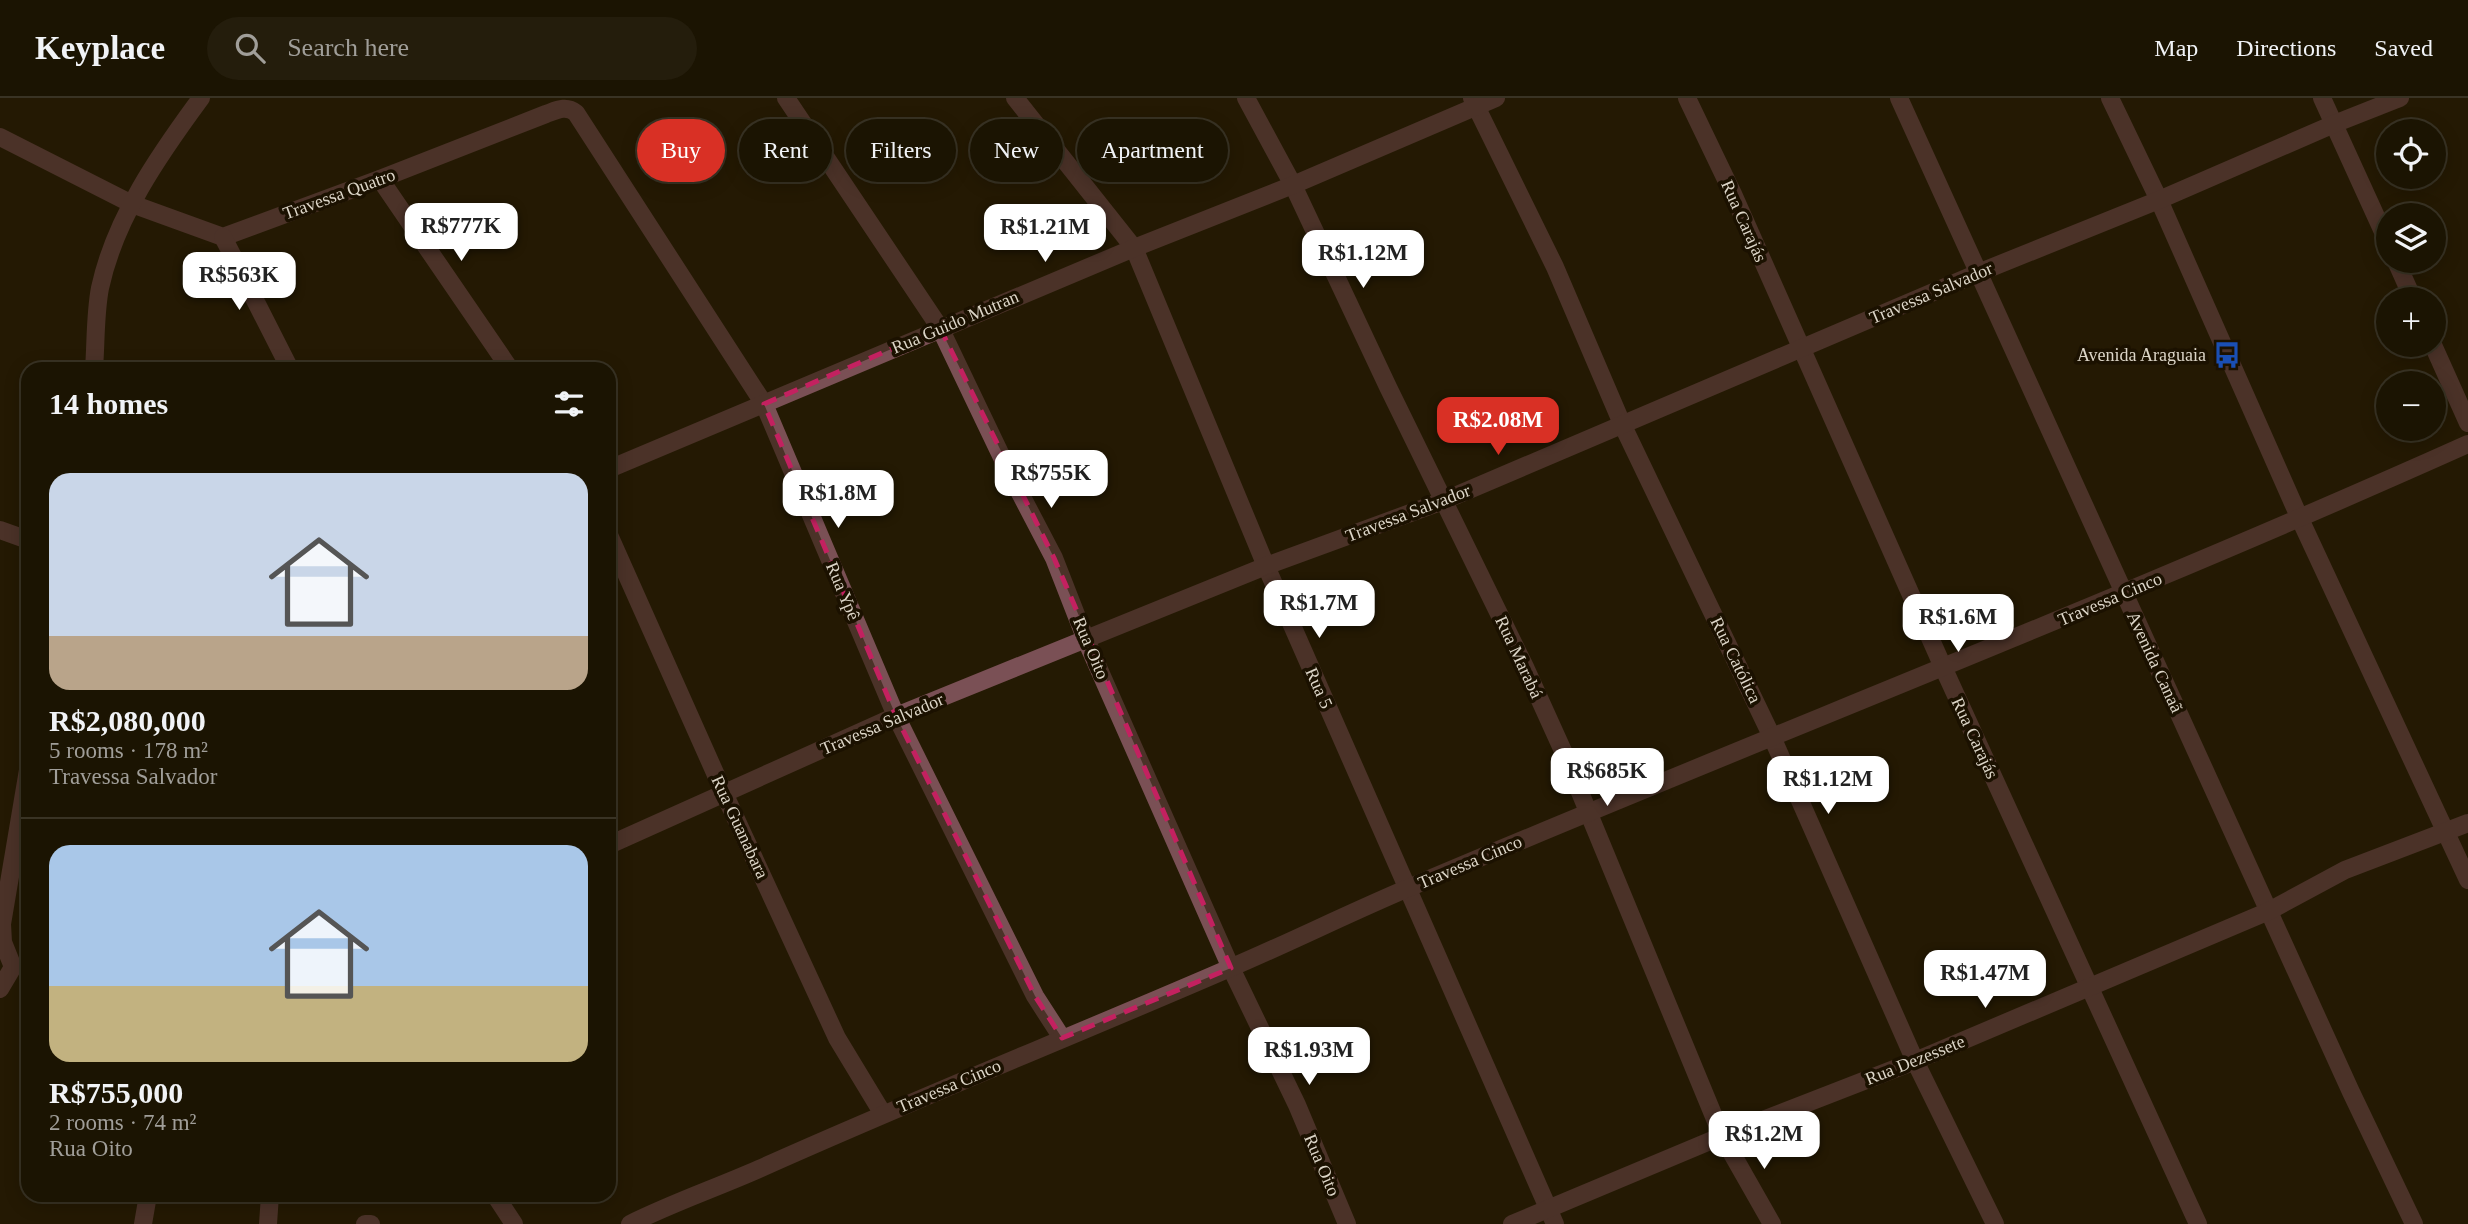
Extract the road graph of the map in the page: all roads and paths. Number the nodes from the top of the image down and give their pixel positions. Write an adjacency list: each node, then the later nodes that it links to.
1 (201, 98): 18 (street)
2 (786, 98): 23 (street, Rua Oito)
3 (1015, 98): 21 (street, Rua 5)
4 (1246, 98): 16 (street, Rua Marabá)
5 (1496, 98): 11 (street, Rua Guido Mutran)
6 (1687, 98): 24 (street, Rua Carajás)
7 (1899, 98): 22 (street, Avenida Canaã)
8 (2110, 98): 17 (street)
9 (2322, 98): 13 (street)
10 (2400, 98): 13 (street, Travessa Salvador)
11 (1474, 102): 16 (street, Rua Guido Mutran); 31 (street, Rua Católica)
12 (546, 114): 15 (street, Travessa Quatro); 29 (street, Rua Ypê)
13 (2334, 124): 17 (street, Travessa Salvador); 19 (street)
14 (0, 137): 18 (street)
15 (380, 179): 20 (street, Travessa Quatro); 28 (street)
16 (1293, 185): 21 (street, Rua Guido Mutran); 34 (street, Rua Marabá)
17 (2159, 201): 22 (street, Travessa Salvador); 35 (street)
18 (132, 204): 20 (street); 26 (street)
19 (2376, 216)
20 (223, 237): 27 (street)
21 (1134, 248): 23 (street, Rua Guido Mutran); 39 (street, Rua 5)
22 (1978, 273): 24 (street, Travessa Salvador); 40 (street, Avenida Canaã)
23 (940, 328): 29 (street, Rua Guido Mutran); 41 (street, Rua Oito)
24 (1801, 349): 31 (street, Travessa Salvador); 42 (street, Rua Carajás)
25 (2438, 357): 30 (street)
26 (94, 362)
27 (286, 362)
28 (504, 362)
29 (764, 404): 33 (street, Rua Guido Mutran); 43 (street, Rua Ypê)
30 (2468, 422)
31 (1623, 426): 34 (street, Travessa Salvador); 44 (street, Rua Católica)
32 (2468, 444): 35 (street, Travessa Cinco)
33 (616, 466)
34 (1443, 501): 39 (street, Travessa Salvador); 47 (street, Rua Marabá)
35 (2300, 519): 40 (street, Travessa Cinco); 49 (street)
36 (0, 530): 37 (street)
37 (21, 538)
38 (616, 551): 45 (street, Rua Guanabara)
39 (1266, 566): 41 (street, Travessa Salvador); 52 (street, Rua 5)
40 (2124, 593): 42 (street, Travessa Cinco); 53 (street, Avenida Canaã)
41 (1086, 640): 43 (street, Travessa Salvador); 55 (street, Rua Oito)
42 (1943, 667): 44 (street, Travessa Cinco); 56 (street, Rua Carajás)
43 (896, 716): 45 (street, Travessa Salvador); 58 (street, Rua Ypê)
44 (1772, 737): 47 (street, Travessa Cinco); 59 (street, Rua Católica)
45 (724, 793): 50 (street, Travessa Salvador); 60 (street, Rua Guanabara)
46 (21, 811): 54 (street)
47 (1588, 813): 52 (street, Travessa Cinco); 61 (street, Rua Marabá)
48 (2468, 822): 49 (street, Rua Dezessete)
49 (2446, 832): 51 (street); 53 (street, Rua Dezessete)
50 (616, 842)
51 (2468, 880)
52 (1407, 888): 55 (street, Travessa Cinco); 65 (street, Rua 5)
53 (2269, 911): 56 (street, Rua Dezessete); 77 (street, Avenida Canaã)
54 (20, 968): 57 (street)
55 (1231, 968): 58 (street, Travessa Cinco); 72 (street, Rua Oito)
56 (2090, 987): 59 (street, Rua Dezessete); 76 (street, Rua Carajás)
57 (0, 989)
58 (1062, 1038): 60 (street, Travessa Cinco)
59 (1915, 1061): 61 (street, Rua Dezessete); 75 (street, Rua Católica)
60 (883, 1114): 71 (street, Travessa Cinco)
61 (1722, 1136): 65 (street, Rua Dezessete); 74 (street, Rua Marabá)
62 (147, 1202): 66 (street)
63 (270, 1202): 67 (street)
64 (500, 1202): 70 (street)
65 (1552, 1217): 73 (street, Rua Dezessete)
66 (143, 1224)
67 (268, 1224)
68 (366, 1224): 69 (street)
69 (371, 1224)
70 (514, 1224)
71 (630, 1224)
72 (1347, 1224)
73 (1512, 1224)
74 (1772, 1224)
75 (1995, 1224)
76 (2198, 1224)
77 (2414, 1224)

